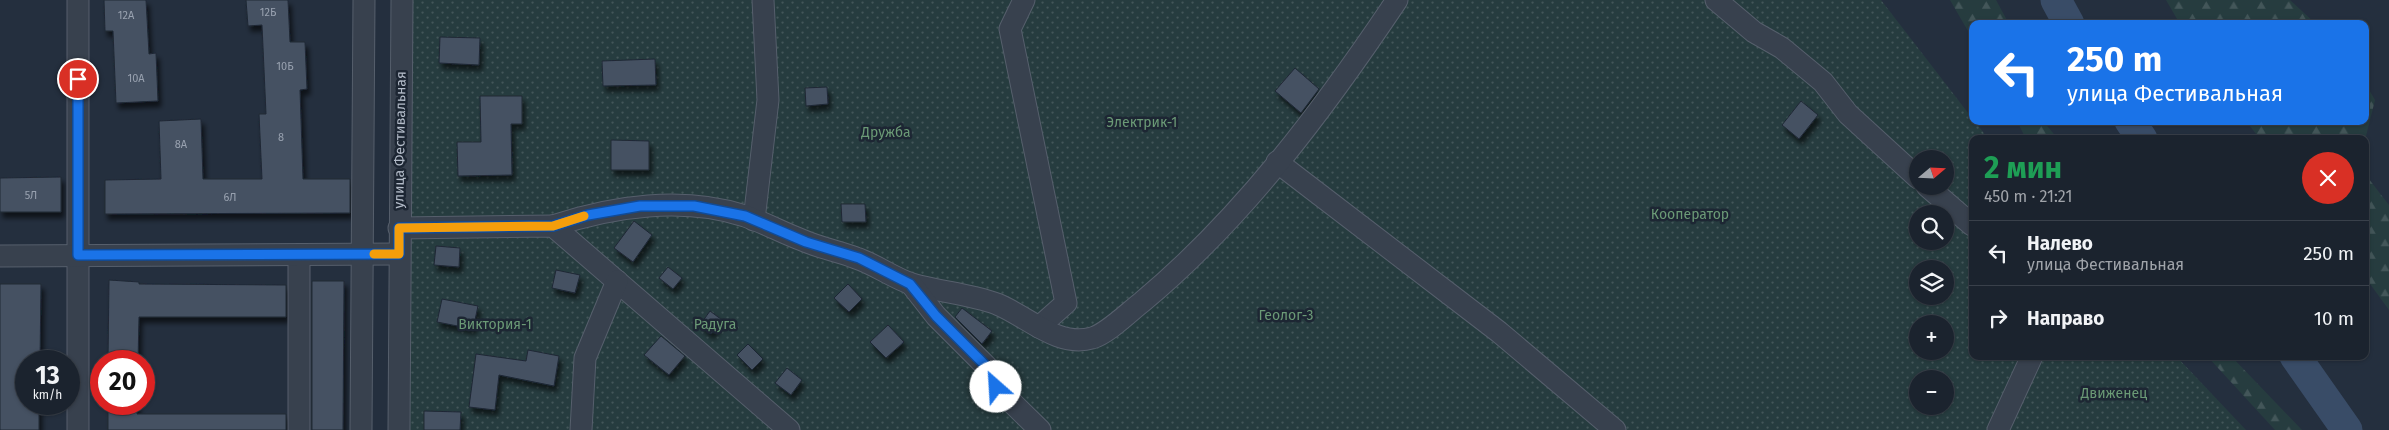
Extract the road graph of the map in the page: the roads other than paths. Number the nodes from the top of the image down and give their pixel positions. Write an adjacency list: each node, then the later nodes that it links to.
1 (78, 0): 17 (street)
2 (364, 0): 15 (street)
3 (402, 0): 14 (street, улица Фестивальная)
4 (764, 0): 11 (street)
5 (1024, 0): 22 (street)
6 (1397, 0): 8 (street)
7 (1716, 0): 9 (street)
8 (1277, 162): 22 (street); 31 (street)
9 (1909, 170)
10 (1937, 195): 12 (street)
11 (754, 220): 13 (street); 21 (street)
12 (1969, 223)
13 (553, 226): 14 (street); 20 (street)
14 (399, 228): 16 (street, улица Фестивальная)
15 (362, 254): 16 (street); 18 (street); 26 (street)
16 (399, 254): 27 (street, улица Фестивальная)
17 (78, 255): 18 (street); 19 (street); 24 (street)
18 (298, 255): 25 (street)
19 (0, 256)
20 (617, 281): 28 (street); 29 (street)
21 (910, 284): 22 (street); 30 (street)
22 (1039, 327)
23 (2030, 360): 32 (street)
24 (78, 430)
25 (299, 430)
26 (361, 430)
27 (399, 430)
28 (581, 430)
29 (789, 430)
30 (1040, 430)
31 (1615, 430)
32 (1998, 430)

